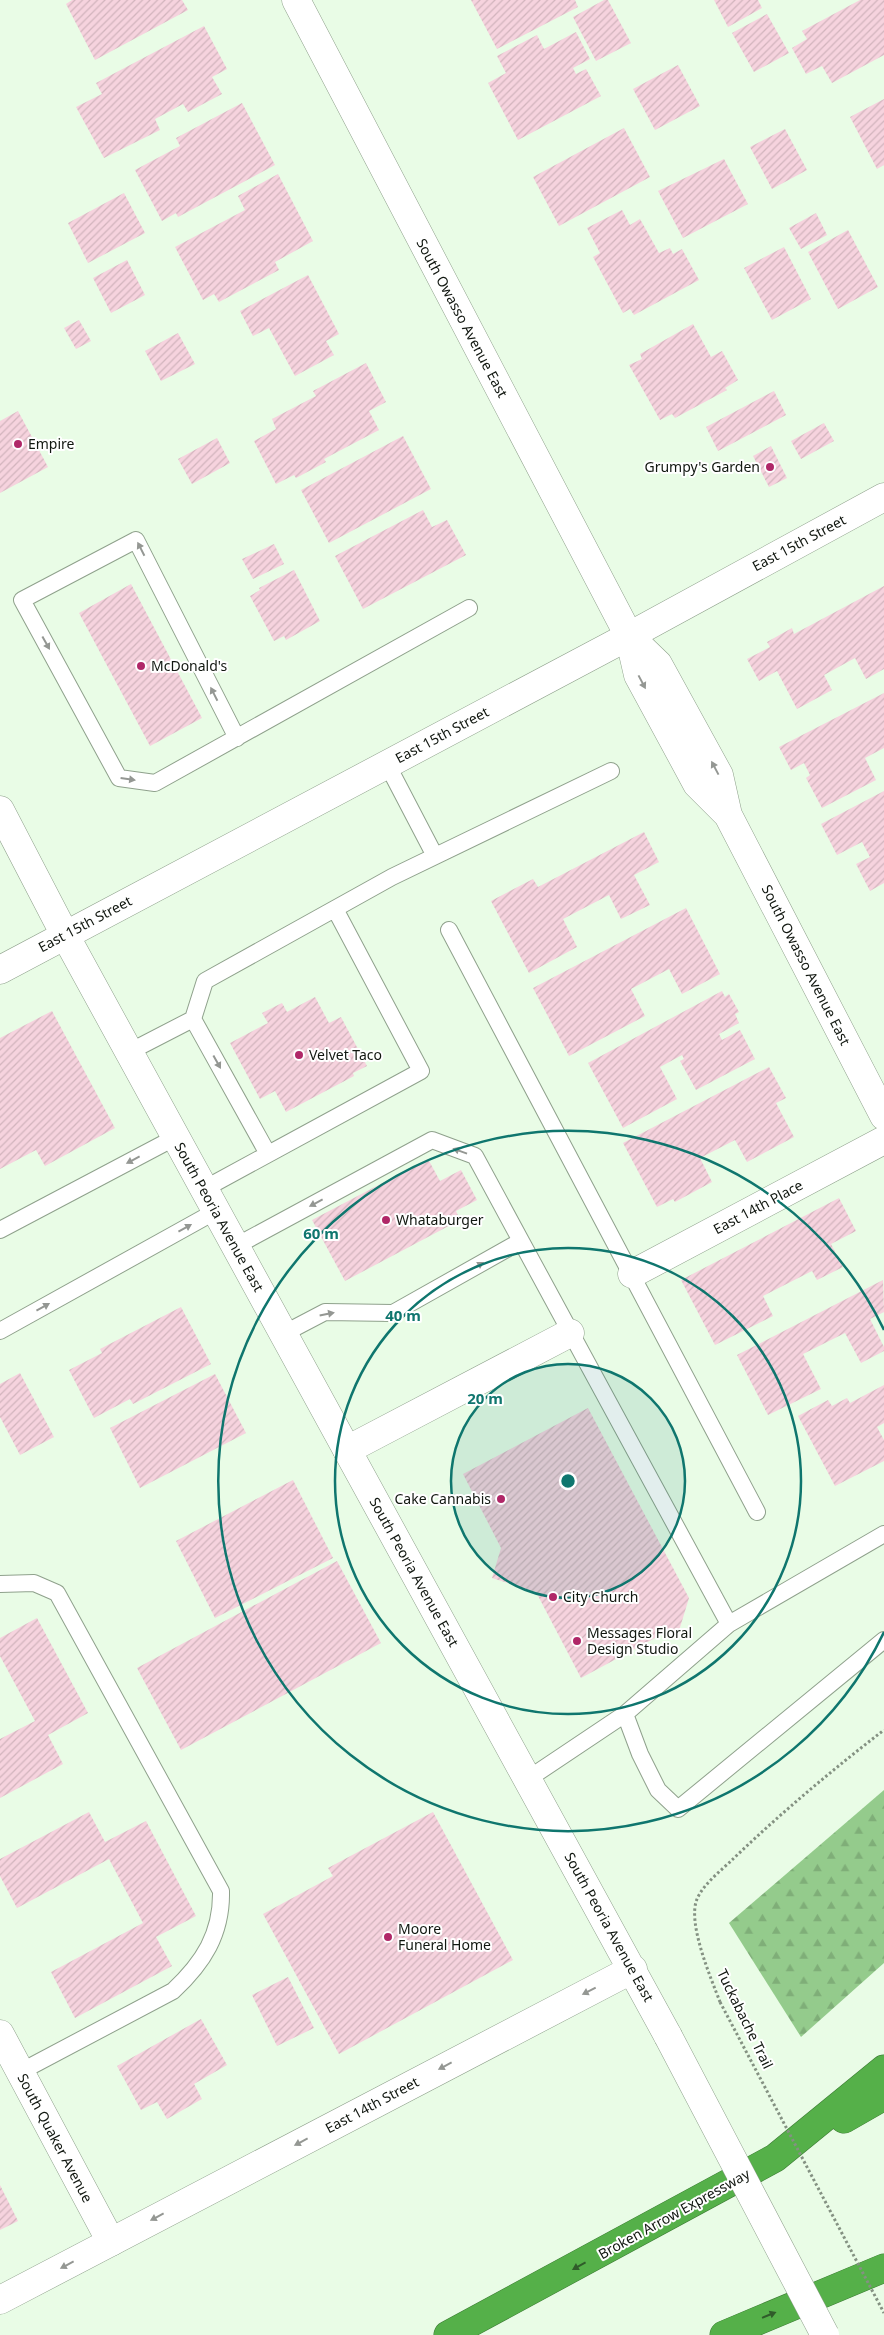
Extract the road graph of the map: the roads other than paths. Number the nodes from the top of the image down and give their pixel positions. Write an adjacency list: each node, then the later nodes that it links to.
1 (296, 0): 4 (street, South Owasso Avenue East)
2 (884, 497): 4 (street, East 15th Street)
3 (469, 608): 5 (lane)
4 (629, 636): 6 (street, East 15th Street); 16 (street, South Owasso Avenue East)
5 (236, 738): 5 (lane, one-way to 5)
6 (387, 764): 9 (lane); 12 (street, East 15th Street)
7 (611, 771): 9 (lane)
8 (0, 810): 12 (street, South Peoria Avenue East)
9 (436, 856): 10 (lane)
10 (335, 908): 14 (lane); 19 (lane)
11 (449, 930): 24 (lane)
12 (65, 935): 13 (street, East 15th Street); 15 (street, South Peoria Avenue East)
13 (0, 970)
14 (193, 1019): 15 (lane); 19 (lane, one-way to 19)
15 (129, 1052): 17 (street, South Peoria Avenue East)
16 (884, 1116)
17 (176, 1137): 20 (street, South Peoria Avenue East); 21 (lane, one-way to 21)
18 (884, 1140): 24 (street, East 14th Place)
19 (268, 1154): 20 (lane)
20 (210, 1200): 23 (street, South Peoria Avenue East); 25 (lane, one-way to 20)
21 (0, 1230)
22 (521, 1241): 23 (lane, one-way to 23); 26 (lane); 27 (lane, one-way to 22)
23 (236, 1246): 27 (street, South Peoria Avenue East)
24 (632, 1274): 29 (lane)
25 (0, 1331)
26 (570, 1333): 28 (street); 32 (lane)
27 (283, 1334): 28 (street, South Peoria Avenue East)
28 (347, 1450): 35 (street, South Peoria Avenue East)
29 (758, 1512)
30 (884, 1534): 32 (lane)
31 (0, 1584): 39 (lane)
32 (728, 1624): 34 (lane)
33 (884, 1640): 34 (lane)
34 (626, 1714): 35 (lane)
35 (528, 1779): 36 (street, South Peoria Avenue East)
36 (633, 1968): 42 (street, East 14th Street, one-way to 42); 47 (street, South Peoria Avenue East, bridge)
37 (0, 2034): 39 (street, South Quaker Avenue)
38 (884, 2069): 41 (highway, Broken Arrow Expressway)
39 (20, 2072): 42 (street, South Quaker Avenue)
40 (884, 2096): 41 (highway)
41 (775, 2158): 45 (highway, Broken Arrow Expressway, one-way to 45)
42 (111, 2242): 44 (street, East 14th Street, one-way to 44)
43 (884, 2268): 46 (highway, one-way to 43)
44 (0, 2300)
45 (448, 2335)
46 (724, 2335)
47 (824, 2335)

